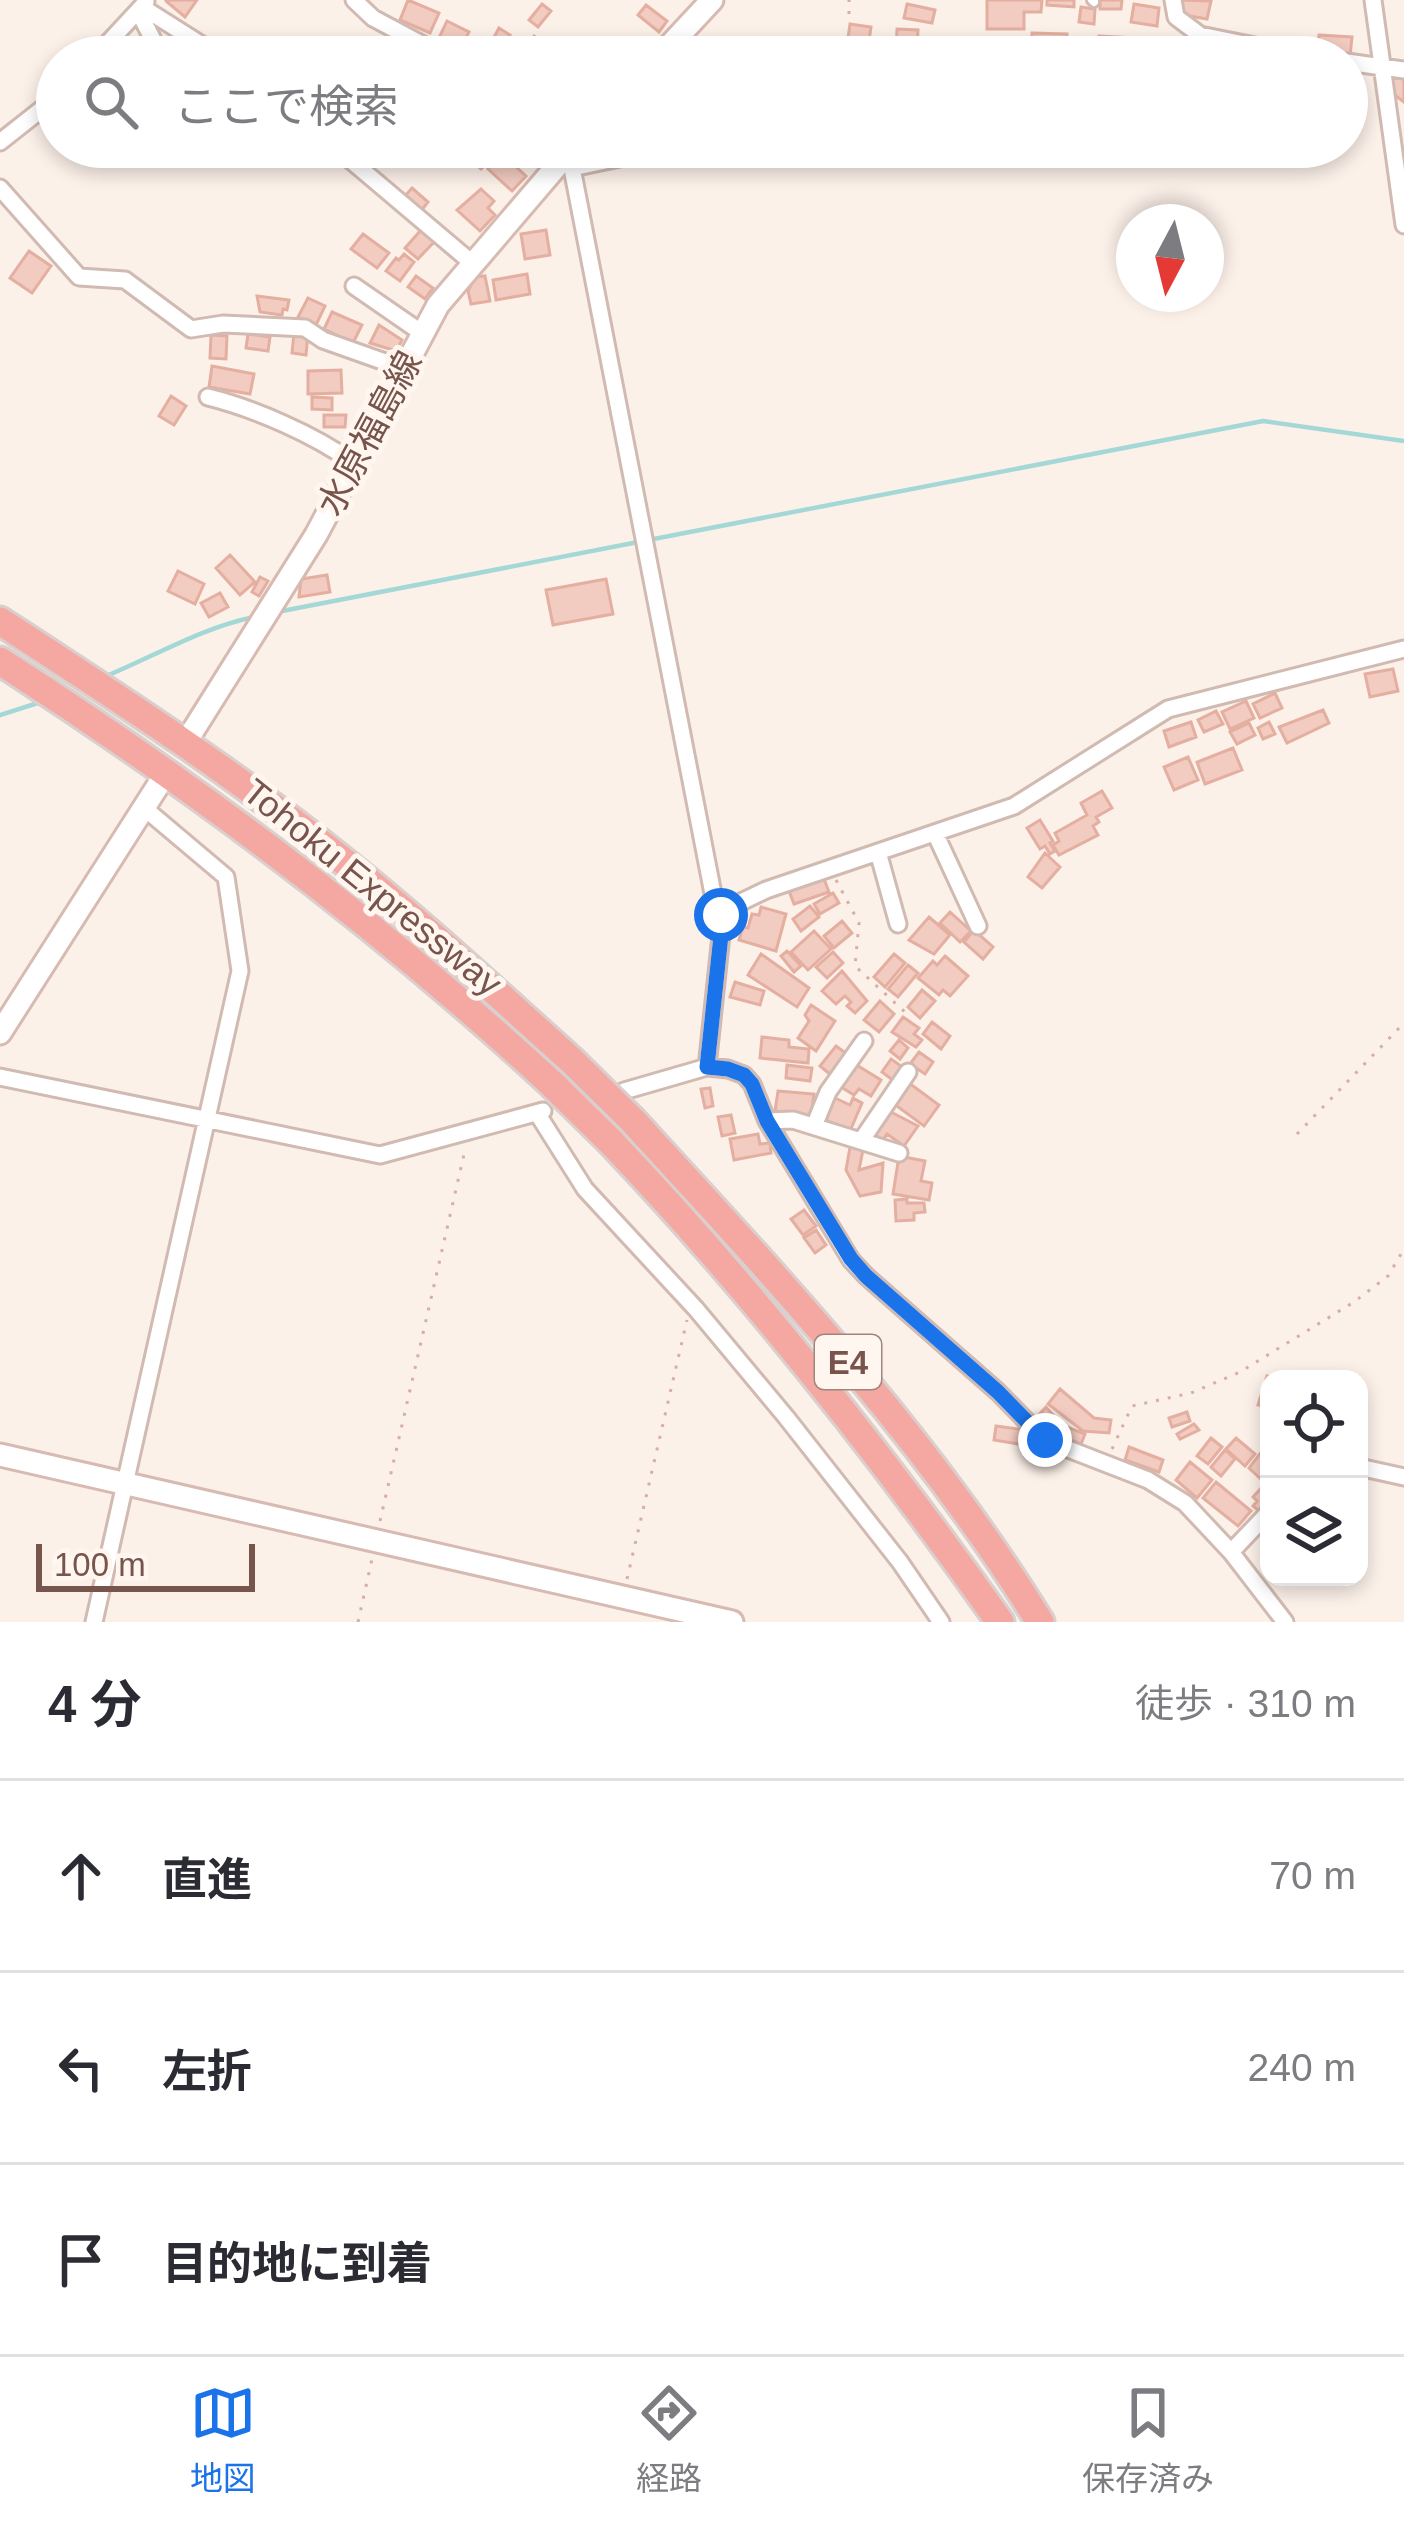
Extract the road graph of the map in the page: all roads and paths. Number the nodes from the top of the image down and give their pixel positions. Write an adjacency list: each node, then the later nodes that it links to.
1 (354, 0): 11 (street)
2 (712, 0): 12 (main road)
3 (850, 0): 7 (path)
4 (1173, 0): 13 (street)
5 (1373, 0): 15 (street)
6 (143, 6): 8 (street); 9 (street); 10 (street)
7 (849, 14)
8 (115, 36)
9 (154, 36)
10 (189, 36)
11 (406, 36)
12 (679, 36)
13 (1205, 36)
14 (1368, 64): 15 (street)
15 (1381, 66): 16 (street); 23 (street)
16 (1404, 70)
17 (36, 114): 18 (street)
18 (0, 142)
19 (360, 168): 25 (street)
20 (559, 168): 25 (main road, 水原福島線)
21 (572, 168): 40 (street)
22 (0, 188): 28 (street)
23 (1402, 190): 24 (street)
24 (1404, 225)
25 (471, 262): 27 (main road, 水原福島線)
26 (354, 286): 27 (street)
27 (422, 333): 28 (main road, 水原福島線)
28 (402, 368): 30 (main road, 水原福島線)
29 (208, 397): 30 (street)
30 (352, 462): 34 (main road, 水原福島線)
31 (0, 621): 34 (highway, E4)
32 (1404, 649): 37 (street)
33 (0, 661): 51 (highway, Tohoku Expressway / E4)
34 (178, 733): 75 (highway, Tohoku Expressway / E4, bridge)
35 (159, 784): 36 (main road)
36 (143, 807): 45 (main road); 53 (street)
37 (935, 833): 38 (street); 42 (street)
38 (878, 852): 39 (street); 41 (street)
39 (830, 868): 40 (street); 43 (path)
40 (727, 917): 47 (street)
41 (898, 924)
42 (978, 926)
43 (906, 1013)
44 (1404, 1023): 56 (path)
45 (0, 1033)
46 (864, 1041): 54 (street)
47 (707, 1067): 50 (street); 52 (street)
48 (908, 1072): 57 (street)
49 (0, 1077): 53 (street)
50 (624, 1091)
51 (544, 1103): 55 (street); 60 (street); 74 (highway, E4, bridge)
52 (767, 1121): 54 (street); 62 (street)
53 (206, 1122): 55 (street); 65 (street)
54 (814, 1126): 57 (street)
55 (469, 1131): 67 (path)
56 (1297, 1134)
57 (861, 1141): 58 (street)
58 (899, 1153)
59 (1404, 1249): 62 (path)
60 (696, 1309): 69 (path); 73 (street)
61 (0, 1455): 65 (main road)
62 (1107, 1465): 68 (street)
63 (1368, 1469): 64 (street)
64 (1404, 1477)
65 (126, 1484): 67 (main road); 70 (street)
66 (1260, 1522): 68 (street)
67 (376, 1541): 69 (main road); 71 (path)
68 (1232, 1552): 76 (street)
69 (623, 1597): 72 (main road)
70 (94, 1622)
71 (358, 1622)
72 (732, 1622)
73 (941, 1622)
74 (1000, 1622)
75 (1040, 1622)
76 (1285, 1622)

